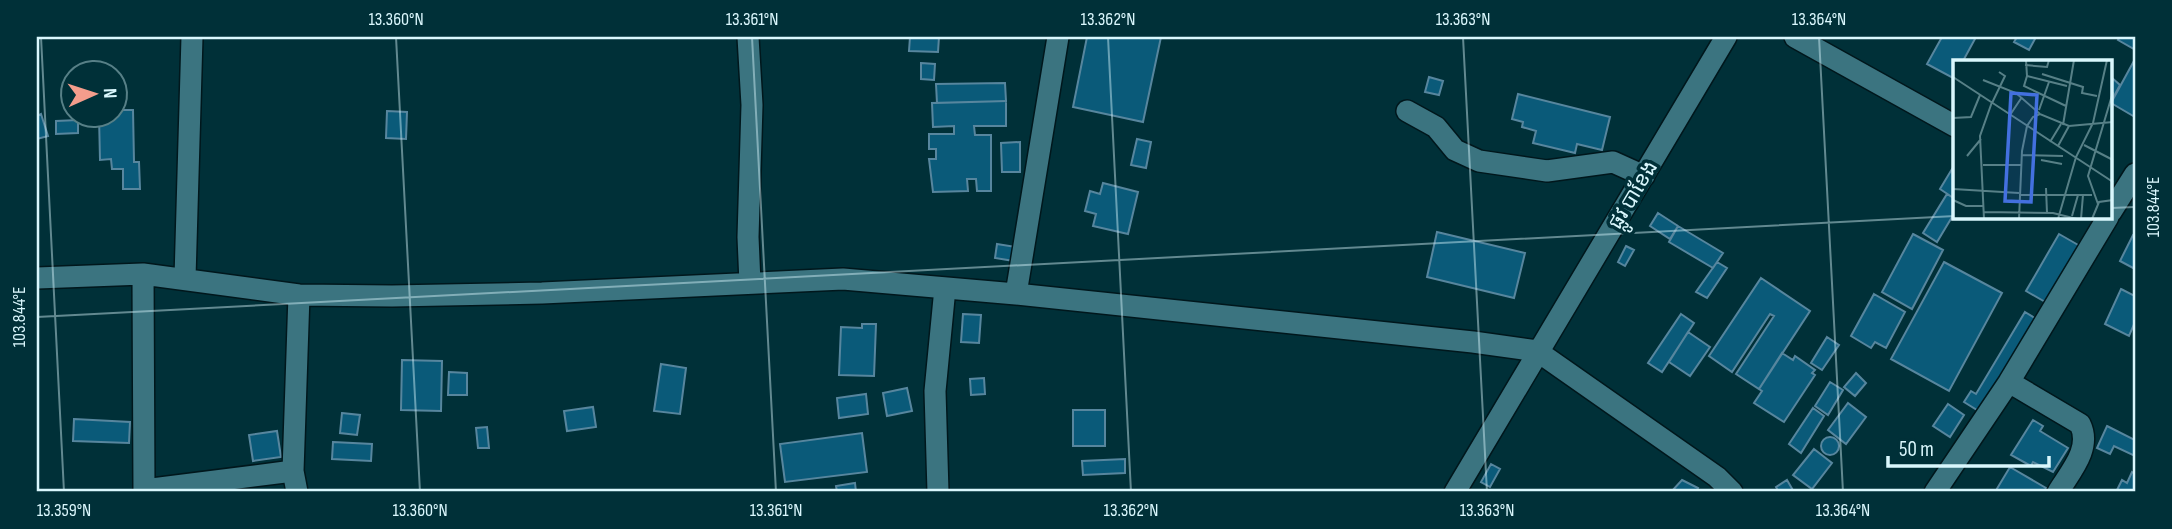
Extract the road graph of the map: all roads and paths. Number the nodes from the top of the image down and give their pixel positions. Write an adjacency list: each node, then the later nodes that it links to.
1 (192, 37): 14 (street)
2 (748, 37): 15 (street)
3 (1058, 37): 17 (street)
4 (1726, 37): 9 (street, ផ្លូវ បាខែង)
5 (1796, 37): 7 (street)
6 (1407, 111): 9 (street)
7 (1953, 125)
8 (2135, 174): 10 (street)
9 (1644, 176): 19 (street, ផ្លូវ បាខែង)
10 (2112, 208)
11 (2105, 219): 20 (street)
12 (143, 274): 13 (street); 14 (street); 22 (street)
13 (37, 278)
14 (185, 278): 18 (street)
15 (750, 283): 16 (street); 18 (street)
16 (945, 288): 17 (street); 24 (street)
17 (1016, 294): 19 (street)
18 (299, 295): 21 (street)
19 (1537, 352): 25 (street, ផ្លូវ បាខែង); 26 (street)
20 (2009, 383): 27 (street); 28 (street)
21 (293, 471): 22 (street); 23 (street)
22 (144, 491)
23 (297, 492)
24 (938, 492)
25 (1455, 492)
26 (1732, 492)
27 (1935, 492)
28 (2059, 492)

